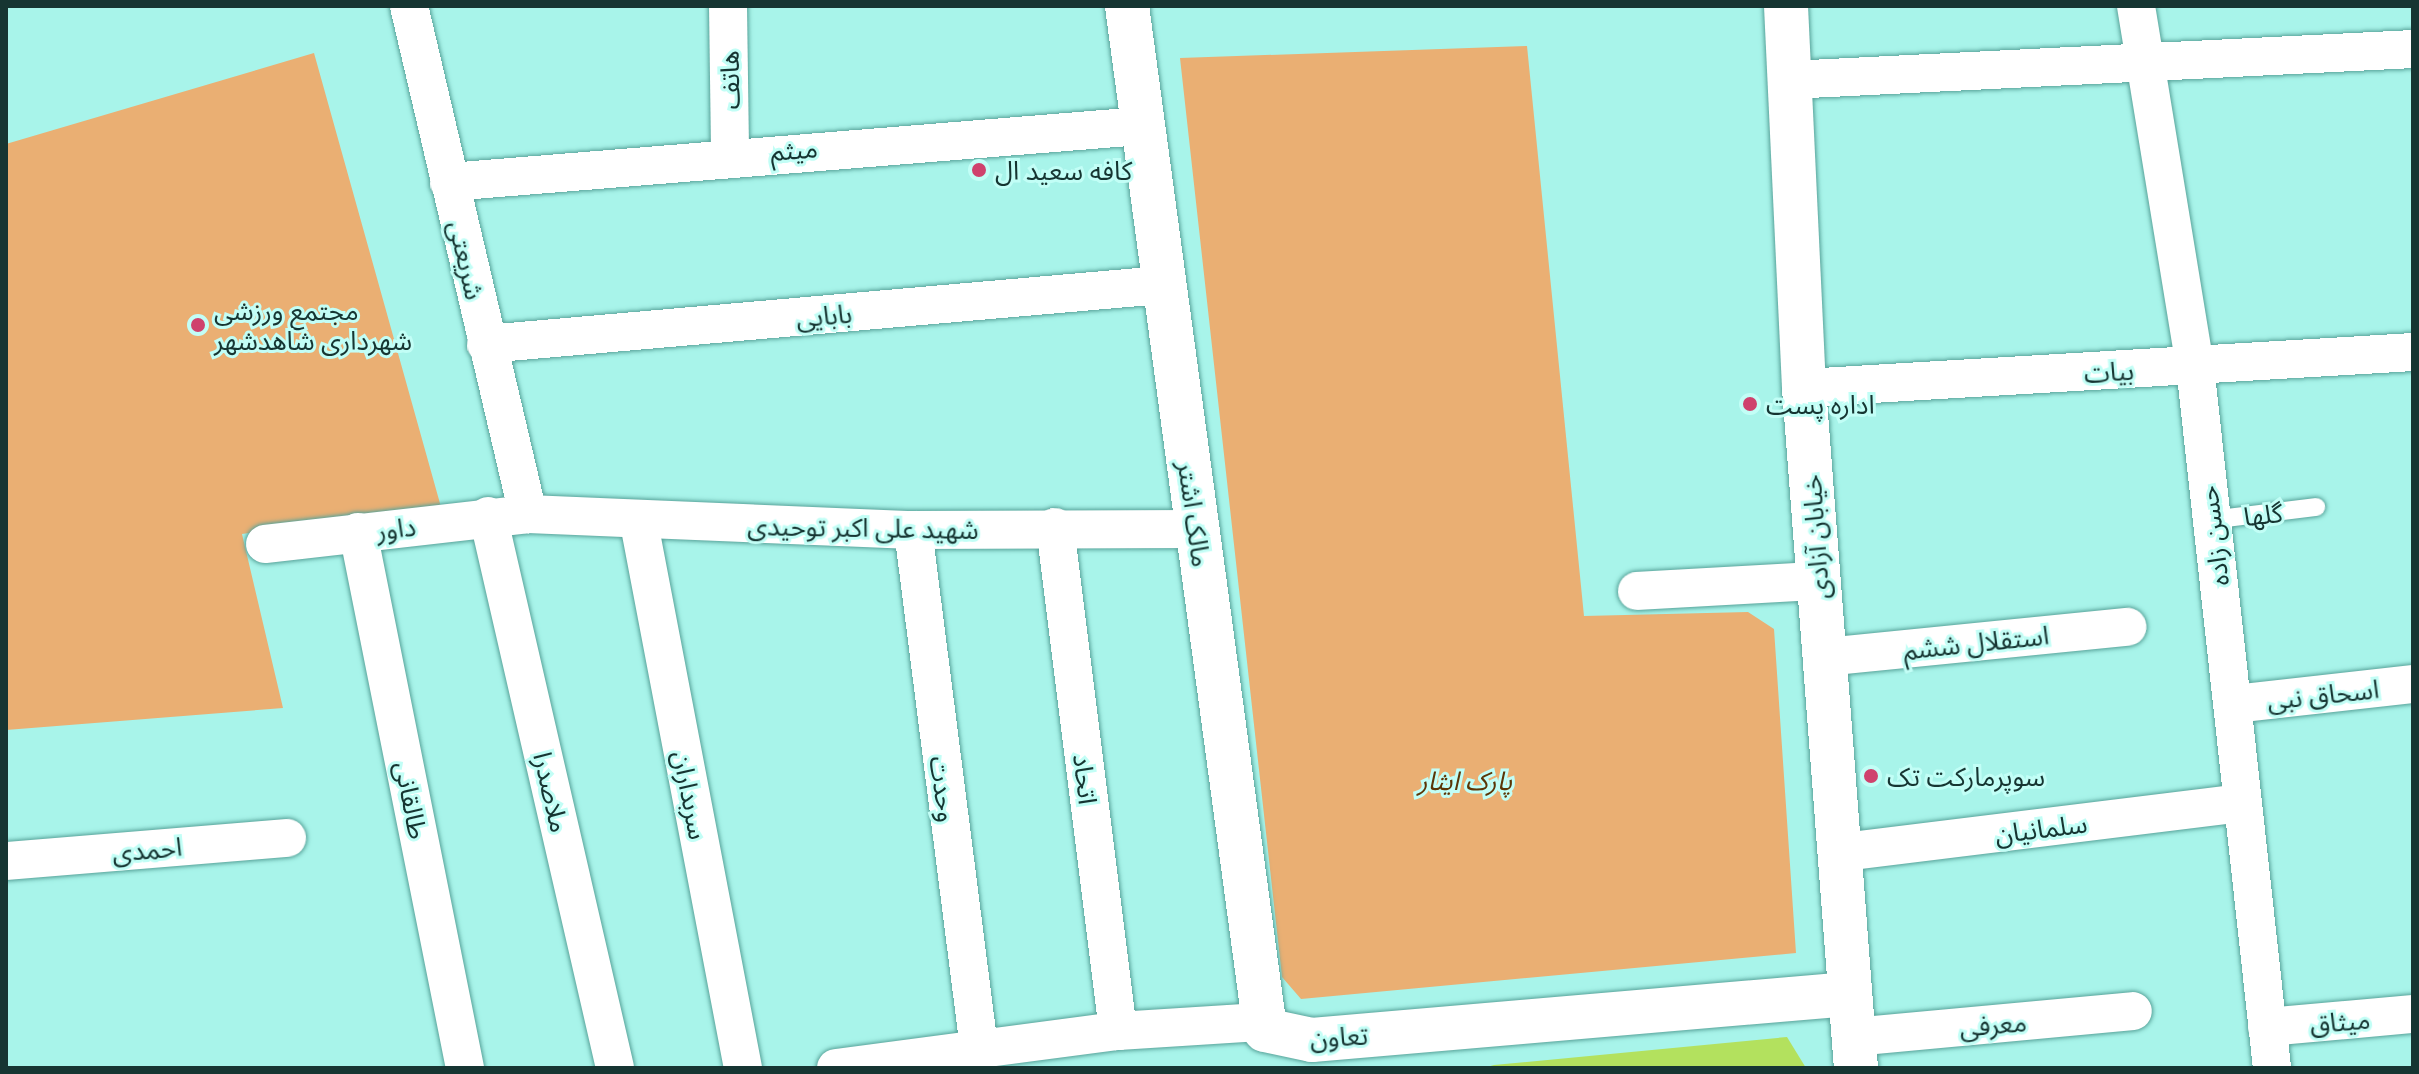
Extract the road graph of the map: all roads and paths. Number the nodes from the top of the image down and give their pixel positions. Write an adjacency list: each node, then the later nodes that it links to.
1 (409, 6): 11 (street, شریعتی)
2 (728, 6): 10 (street, هاتف)
3 (1127, 6): 9 (street, مالک اشتر)
4 (1786, 6): 8 (street, خیابان آزادی)
5 (2136, 6): 7 (street, حسن زاده)
6 (2413, 49): 7 (street)
7 (2141, 64): 8 (street); 15 (street, حسن زاده)
8 (1789, 80): 16 (street, خیابان آزادی)
9 (1140, 126): 10 (street, میثم); 12 (street, مالک اشتر)
10 (730, 154): 11 (street, میثم)
11 (449, 182): 13 (street, شریعتی)
12 (1162, 285): 13 (street, بابایی); 23 (street, مالک اشتر)
13 (486, 344): 18 (street, شریعتی)
14 (2413, 352): 15 (street, بیات)
15 (2195, 366): 16 (street, بیات); 20 (street, حسن زاده)
16 (1804, 388): 27 (street, خیابان آزادی)
17 (2316, 507): 20 (lane, گلها)
18 (528, 514): 19 (street, داور); 21 (street, شهید علی اکبر توحیدی)
19 (488, 516): 25 (street, داور); 46 (street, ملاصدرا)
20 (2210, 520): 32 (street, حسن زاده)
21 (639, 523): 24 (street, شهید علی اکبر توحیدی); 47 (street, سربداران)
22 (1055, 527): 23 (street, شهید علی اکبر توحیدی); 24 (street, شهید علی اکبر توحیدی); 42 (street, اتحاد)
23 (1197, 529): 40 (street, مالک اشتر)
24 (913, 530): 43 (street, وحدت)
25 (358, 532): 26 (street, داور); 45 (street, طالقانی)
26 (265, 544)
27 (1818, 581): 28 (street); 30 (street, خیابان آزادی)
28 (1637, 591)
29 (2128, 627): 30 (street, استقلال ششم)
30 (1825, 657): 35 (street, خیابان آزادی)
31 (2413, 684): 32 (street, اسحاق نبی)
32 (2234, 704): 33 (street, حسن زاده)
33 (2240, 803): 35 (street, سلمانیان); 41 (street, حسن زاده)
34 (287, 838): 36 (street, احمدی)
35 (1843, 852): 37 (street, خیابان آزادی)
36 (6, 861)
37 (1849, 994): 40 (street, تعاون); 44 (street, خیابان آزادی)
38 (2133, 1011): 44 (street, معرفی)
39 (2413, 1014): 41 (street, میثاق)
40 (1260, 1022): 42 (street, تعاون)
41 (2267, 1027): 49 (street, حسن زاده)
42 (1118, 1031): 43 (street, تعاون)
43 (979, 1048): 48 (street, تعاون)
44 (1855, 1053)
45 (465, 1068)
46 (615, 1068)
47 (743, 1068)
48 (836, 1068)
49 (2272, 1068)

